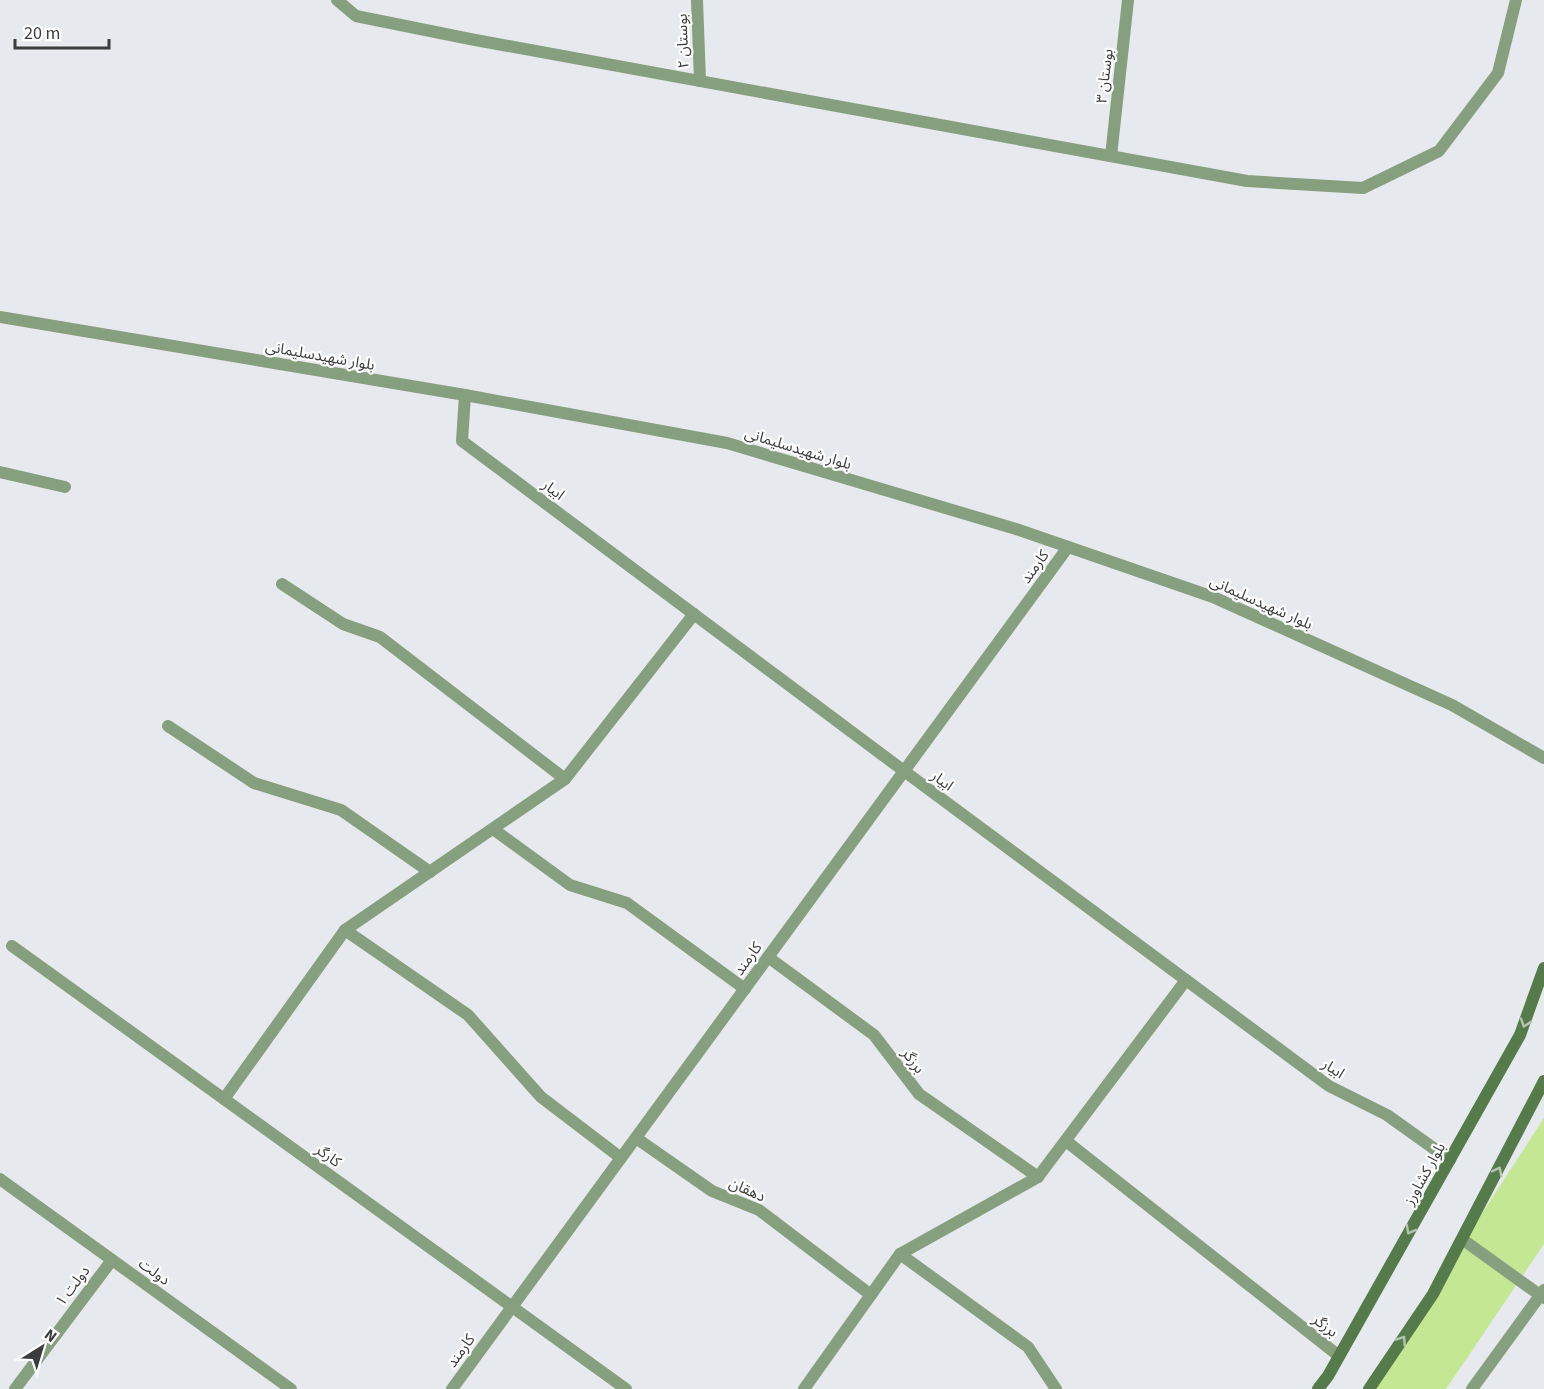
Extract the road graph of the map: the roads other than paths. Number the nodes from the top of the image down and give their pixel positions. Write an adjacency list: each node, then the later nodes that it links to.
1 (337, 0): 5 (street)
2 (697, 0): 5 (street, بوستان ۲)
3 (1128, 0): 6 (street, بوستان ۳)
4 (1516, 0): 6 (street)
5 (700, 81): 6 (street)
6 (1111, 156)
7 (0, 317): 8 (street, بلوار شهیدسلیمانی)
8 (465, 395): 11 (street, بلوار شهیدسلیمانی); 13 (street, ابیار)
9 (0, 472): 10 (street)
10 (65, 487)
11 (1068, 547): 15 (street, بلوار شهیدسلیمانی); 16 (street, کارمند)
12 (282, 584): 17 (street)
13 (694, 614): 16 (street, ابیار); 17 (street)
14 (168, 726): 19 (street)
15 (1544, 758)
16 (904, 771): 22 (street, کارمند); 24 (street, ابیار)
17 (565, 779): 18 (street)
18 (493, 829): 19 (street); 25 (street)
19 (430, 872): 20 (street)
20 (345, 930): 27 (street); 30 (street)
21 (12, 946): 27 (street, کارگر)
22 (768, 957): 25 (street, کارمند); 32 (street, برزگر)
23 (1544, 968): 31 (main road, بلوار کشاورز, one-way to 31)
24 (1186, 980): 29 (street); 31 (street, ابیار)
25 (745, 989): 28 (street, کارمند)
26 (1544, 1081): 34 (main road, one-way to 26)
27 (224, 1099): 39 (street, کارگر)
28 (636, 1138): 30 (street, کارمند); 38 (street, دهقان)
29 (1066, 1141): 32 (street); 40 (street, برزگر)
30 (621, 1158): 39 (street, کارمند)
31 (1450, 1160): 40 (main road, بلوار کشاورز, one-way to 40)
32 (1038, 1178): 35 (street)
33 (0, 1179): 36 (street, دولت)
34 (1462, 1239): 37 (street); 48 (main road, one-way to 34)
35 (900, 1254): 38 (street); 46 (street)
36 (112, 1260): 41 (street, دولت ۱); 42 (street, دولت)
37 (1543, 1294): 49 (street)
38 (871, 1295): 45 (street)
39 (512, 1307): 43 (street, کارمند); 44 (street, کارگر)
40 (1339, 1356): 47 (main road, بلوار کشاورز)
41 (15, 1389)
42 (291, 1389)
43 (452, 1389)
44 (626, 1389)
45 (804, 1389)
46 (1056, 1389)
47 (1318, 1389)
48 (1369, 1389)
49 (1472, 1389)

